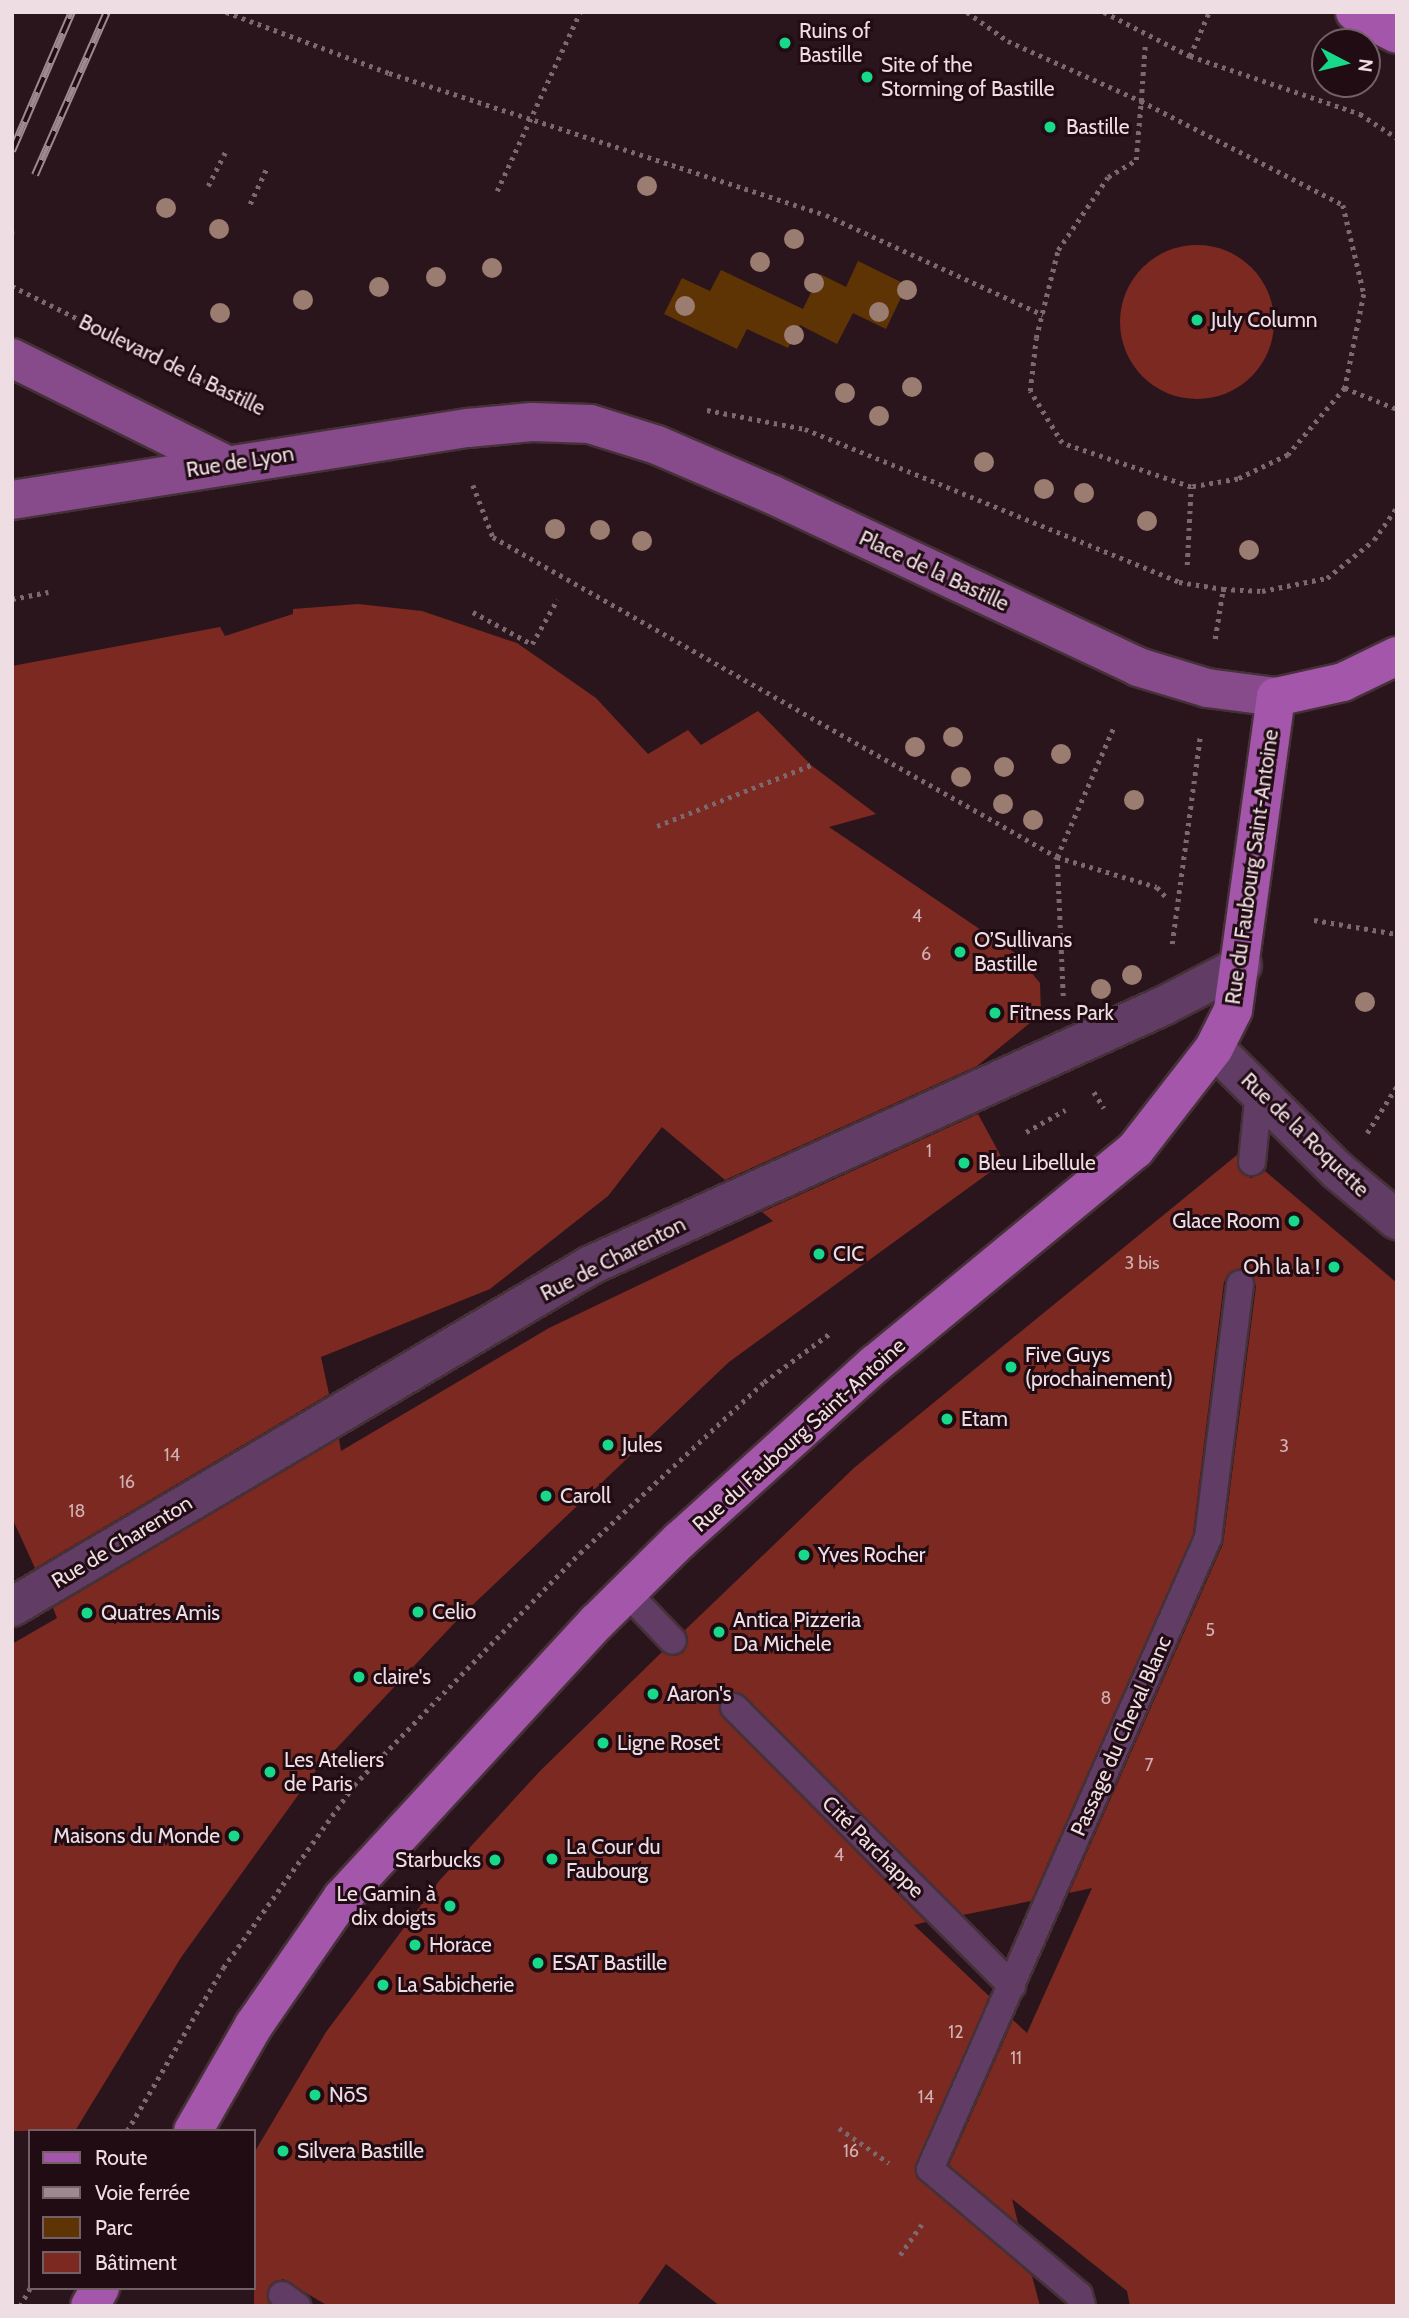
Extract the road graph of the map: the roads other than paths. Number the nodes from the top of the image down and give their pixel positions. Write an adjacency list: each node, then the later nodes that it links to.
1 (1355, 12): 2 (main road)
2 (1397, 34)
3 (12, 358): 5 (main road)
4 (468, 428): 5 (main road, Rue de Lyon); 8 (main road, Place de la Bastille)
5 (223, 463): 6 (main road, Rue de Lyon)
6 (12, 500)
7 (1397, 656): 8 (main road, Place de la Bastille)
8 (1276, 697): 9 (main road, Rue du Faubourg Saint-Antoine)
9 (1242, 965): 10 (main road, Rue du Faubourg Saint-Antoine); 16 (street, Rue de Charenton)
10 (1214, 1048): 11 (street, Rue de la Roquette); 15 (main road, Rue du Faubourg Saint-Antoine)
11 (1259, 1092): 12 (lane); 13 (street, Rue de la Roquette)
12 (1252, 1162)
13 (1397, 1220)
14 (1240, 1284): 19 (lane, Passage du Cheval Blanc)
15 (627, 1593): 17 (lane); 20 (main road, Rue du Faubourg Saint-Antoine)
16 (12, 1607)
17 (673, 1641)
18 (734, 1707): 19 (lane, Cité Parchappe)
19 (1012, 1986): 23 (lane, Passage du Cheval Blanc)
20 (193, 2129)
21 (99, 2290): 22 (main road)
22 (90, 2306)
23 (1082, 2306)

